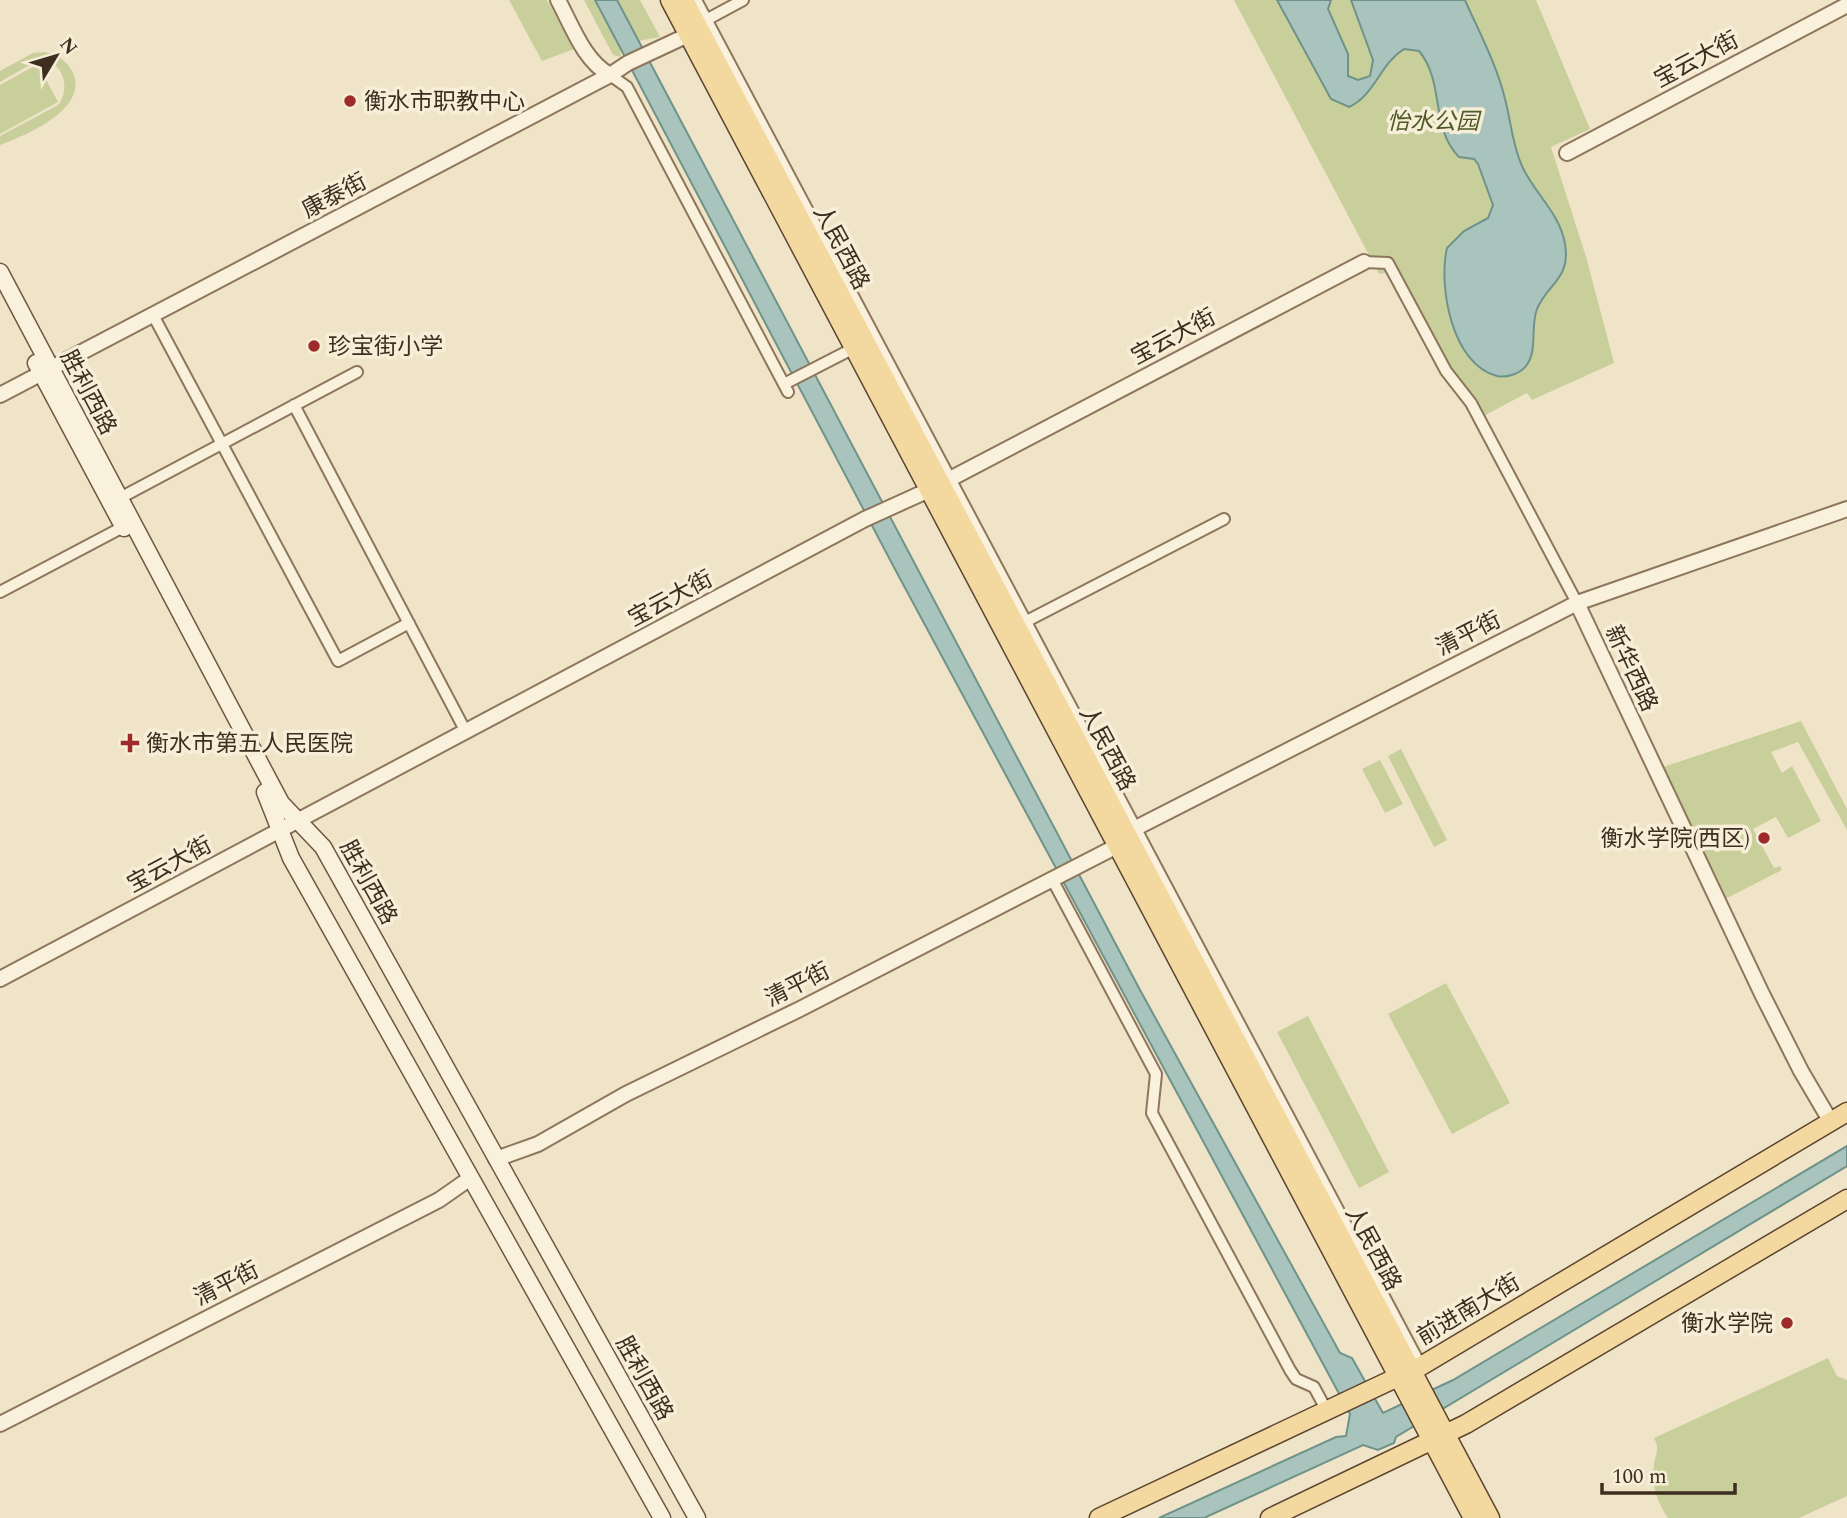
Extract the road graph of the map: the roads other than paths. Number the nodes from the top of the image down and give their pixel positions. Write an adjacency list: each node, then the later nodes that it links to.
1 (558, 0): 9 (street)
2 (670, 0): 8 (main road, 人民西路)
3 (684, 0): 21 (main road, 人民西路)
4 (696, 0): 7 (street)
5 (743, 0): 7 (street)
6 (1847, 5): 10 (street, 宝云大街)
7 (706, 20): 21 (street)
8 (688, 35): 9 (street, 康泰街); 15 (main road, 人民西路)
9 (610, 75): 14 (street, 康泰街); 15 (street)
10 (1567, 153)
11 (1364, 262): 21 (street, 宝云大街); 27 (street, 新华西路)
12 (0, 272): 16 (main road, 胜利西路)
13 (0, 296): 16 (main road, 胜利西路)
14 (153, 315): 16 (street, 康泰街); 20 (street)
15 (854, 348): 21 (main road, 人民西路)
16 (46, 371): 18 (street, 康泰街); 22 (main road, 胜利西路); 25 (main road, 胜利西路)
17 (357, 372): 19 (street)
18 (0, 395)
19 (294, 405): 20 (street); 28 (street)
20 (222, 444): 22 (street); 28 (street)
21 (939, 484): 29 (main road, 人民西路); 30 (street, 宝云大街); 33 (main road, 人民西路)
22 (120, 498): 31 (main road, 胜利西路)
23 (1847, 509): 27 (street, 清平街)
24 (1224, 519): 29 (street)
25 (123, 527): 26 (street); 32 (main road, 胜利西路)
26 (0, 592)
27 (1577, 603): 33 (street, 清平街); 37 (street, 新华西路)
28 (410, 623): 30 (street)
29 (1021, 624): 33 (main road, 人民西路)
30 (466, 732): 31 (street, 宝云大街)
31 (298, 821): 32 (street, 宝云大街); 38 (main road, 胜利西路)
32 (281, 830): 35 (street, 宝云大街); 39 (main road, 胜利西路)
33 (1126, 836): 34 (street, 清平街); 41 (main road, 人民西路)
34 (1054, 878): 38 (street, 清平街); 42 (street)
35 (0, 979)
36 (1847, 1112): 37 (main road, 前进南大街)
37 (1830, 1122): 41 (main road, 前进南大街)
38 (496, 1158): 46 (main road, 胜利西路)
39 (469, 1179): 43 (street, 清平街); 45 (main road, 胜利西路)
40 (1847, 1199): 44 (main road)
41 (1410, 1377): 42 (main road, 前进南大街); 44 (main road, 人民西路)
42 (1331, 1411): 47 (main road, 前进南大街)
43 (0, 1424)
44 (1436, 1432): 48 (main road); 49 (main road, 人民西路); 50 (main road, 人民西路)
45 (662, 1518)
46 (697, 1518)
47 (1099, 1518)
48 (1270, 1518)
49 (1473, 1518)
50 (1490, 1518)

